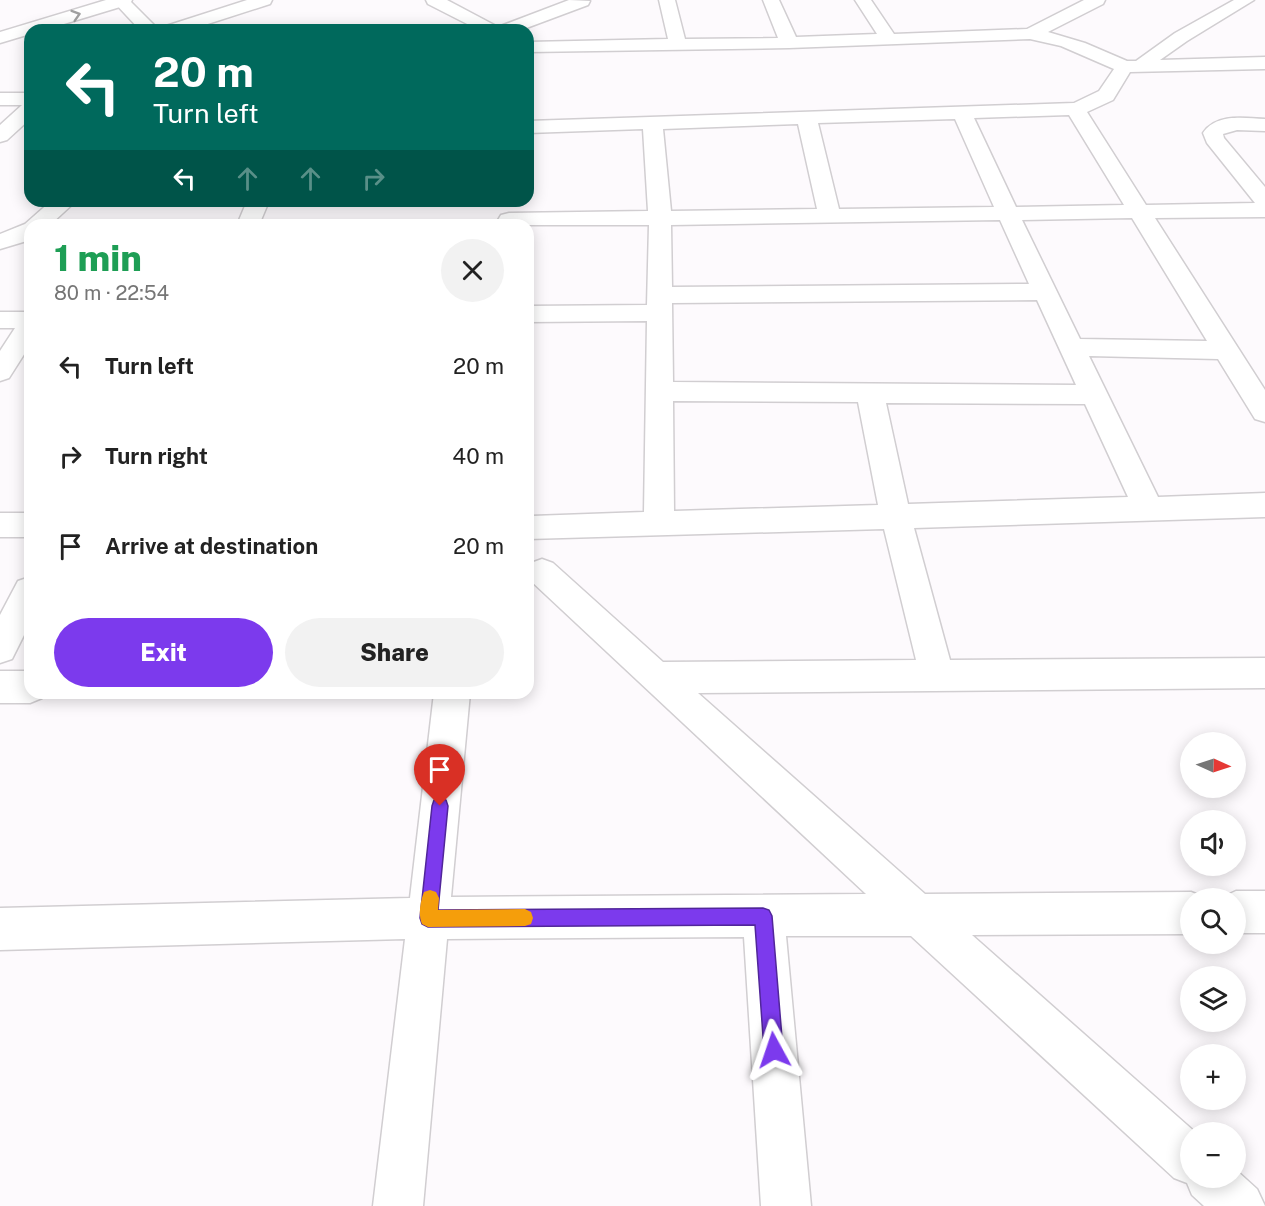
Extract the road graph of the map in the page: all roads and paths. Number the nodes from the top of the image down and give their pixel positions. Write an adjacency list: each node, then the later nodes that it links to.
1 (69, 0): 12 (street)
2 (264, 0): 15 (street)
3 (434, 0): 16 (street)
4 (582, 0): 17 (street)
5 (667, 0): 23 (street)
6 (771, 0): 22 (street)
7 (863, 0): 21 (street)
8 (1097, 0): 19 (street)
9 (122, 1): 13 (street, one-way to 9); 14 (street)
10 (1238, 4): 11 (street); 26 (street)
11 (1265, 8)
12 (0, 21)
13 (46, 24)
14 (144, 24)
15 (190, 24)
16 (480, 24)
17 (520, 24)
18 (24, 31): 20 (street, one-way to 18)
19 (1030, 34): 21 (street); 26 (street)
20 (0, 38)
21 (889, 40): 22 (street)
22 (789, 43): 23 (street)
23 (678, 45): 24 (street)
24 (534, 47)
25 (1265, 63): 26 (street)
26 (1133, 67): 29 (street)
27 (0, 99): 28 (street)
28 (24, 99)
29 (1075, 109): 30 (street); 40 (street)
30 (962, 113): 32 (street); 41 (street)
31 (24, 114): 36 (street)
32 (807, 118): 33 (street); 43 (street)
33 (653, 123): 35 (street); 44 (street)
34 (1265, 125): 37 (street)
35 (534, 127)
36 (0, 136)
37 (1265, 201)
38 (58, 207): 45 (street)
39 (1265, 210): 40 (street)
40 (1140, 212): 41 (street); 55 (street)
41 (1008, 214): 43 (street); 48 (street)
42 (509, 215): 44 (street)
43 (830, 217): 44 (street)
44 (660, 218): 49 (street)
45 (44, 219)
46 (24, 233): 47 (street)
47 (0, 242)
48 (1045, 292): 49 (street); 54 (street)
49 (659, 304): 50 (street); 57 (street)
50 (534, 314)
51 (0, 320): 52 (street)
52 (24, 320)
53 (24, 335): 56 (street)
54 (1072, 347): 55 (street); 59 (street)
55 (1226, 350): 60 (street)
56 (0, 372)
57 (659, 391): 58 (street); 64 (street)
58 (870, 393): 59 (street); 63 (street)
59 (1095, 395): 62 (street)
60 (1260, 397)
61 (1265, 505): 62 (street)
62 (1149, 509): 63 (street)
63 (896, 517): 64 (street); 73 (street)
64 (659, 524): 67 (street)
65 (0, 525): 66 (street)
66 (24, 525)
67 (534, 527)
68 (534, 532): 69 (street)
69 (535, 580): 74 (street)
70 (24, 602): 71 (street)
71 (0, 648)
72 (1265, 673): 73 (street)
73 (937, 676): 74 (street)
74 (656, 678): 82 (street)
75 (0, 687): 76 (street)
76 (24, 687)
77 (451, 699): 83 (street)
78 (1246, 912): 79 (street)
79 (1265, 912)
80 (1180, 913): 82 (street)
81 (763, 916): 82 (street); 83 (street); 88 (street)
82 (920, 916): 85 (street)
83 (428, 918): 84 (street); 87 (street)
84 (0, 929)
85 (1180, 1151)
86 (1220, 1188): 89 (street)
87 (398, 1206)
88 (786, 1206)
89 (1240, 1206)

